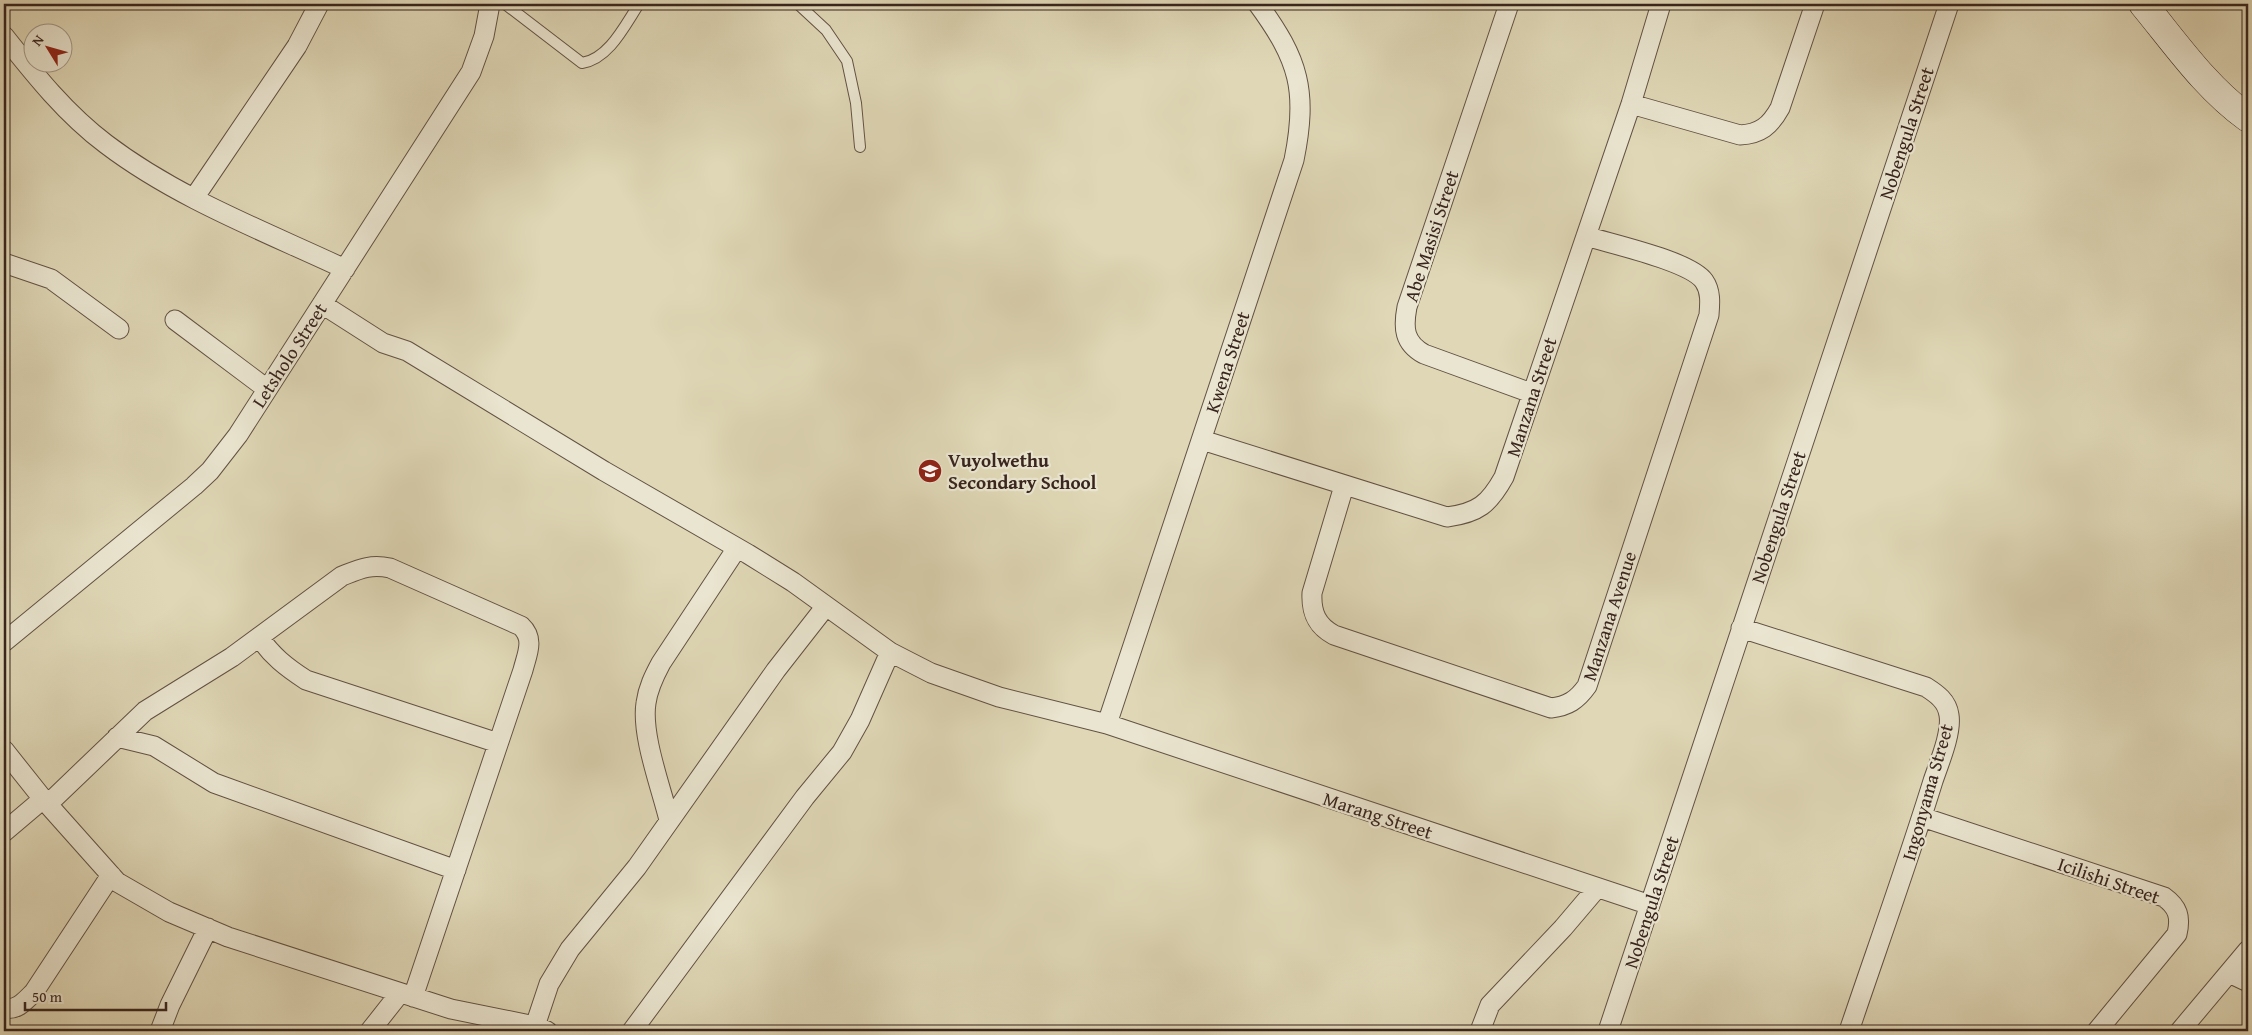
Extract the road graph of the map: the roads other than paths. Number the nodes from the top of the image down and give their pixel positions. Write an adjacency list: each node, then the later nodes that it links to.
1 (318, 4): 15 (street)
2 (639, 4): 10 (lane)
3 (798, 4): 14 (lane)
4 (1258, 4): 24 (street, Kwena Street)
5 (1509, 4): 23 (street, Abe Masisi Street)
6 (1661, 4): 12 (street, Manzana Street)
7 (1815, 4): 12 (street)
8 (1949, 4): 28 (street, Nobengula Street)
9 (2143, 4): 13 (street)
10 (495, 5): 18 (street, Letsholo Street)
11 (4, 36): 15 (street)
12 (1631, 104): 16 (street, Manzana Street)
13 (2248, 118)
14 (860, 147)
15 (194, 198): 18 (street)
16 (1586, 236): 23 (street, Manzana Street); 25 (street, Manzana Avenue)
17 (4, 262): 21 (street)
18 (345, 269): 19 (street, Letsholo Street)
19 (322, 304): 22 (street, Letsholo Street); 26 (street, Marang Street)
20 (175, 320): 22 (street)
21 (118, 329)
22 (266, 389): 30 (street, Letsholo Street)
23 (1531, 393): 25 (street, Manzana Street)
24 (1202, 440): 25 (street, Manzana Street); 32 (street, Kwena Street)
25 (1344, 486)
26 (737, 548): 27 (street, Marang Street); 38 (street)
27 (826, 606): 31 (street, Marang Street); 38 (street)
28 (1741, 628): 37 (street, Ingonyama Street); 43 (street, Nobengula Street)
29 (259, 637): 33 (street); 34 (street); 34 (street)
30 (4, 642)
31 (890, 652): 32 (street, Marang Street); 52 (street)
32 (1107, 724): 42 (street, Marang Street)
33 (116, 737): 36 (street); 40 (street)
34 (498, 743): 40 (street)
35 (4, 750): 36 (street)
36 (45, 801): 39 (street); 41 (street)
37 (1922, 817): 57 (street, Ingonyama Street); 58 (street, Icilishi Street)
38 (670, 820): 51 (street)
39 (4, 832)
40 (456, 870): 48 (street)
41 (111, 875): 44 (street); 49 (street)
42 (1597, 888): 43 (street, Marang Street); 55 (street)
43 (1650, 905): 56 (street, Nobengula Street)
44 (208, 928): 48 (street); 53 (street)
45 (2248, 950): 46 (street)
46 (2229, 973): 47 (street); 59 (street)
47 (2248, 982)
48 (406, 995): 50 (street); 54 (street)
49 (4, 1008)
50 (478, 1023): 51 (street)
51 (541, 1029)
52 (637, 1030)
53 (160, 1031)
54 (370, 1031)
55 (1480, 1031)
56 (1608, 1031)
57 (1849, 1031)
58 (2097, 1031)
59 (2180, 1031)

